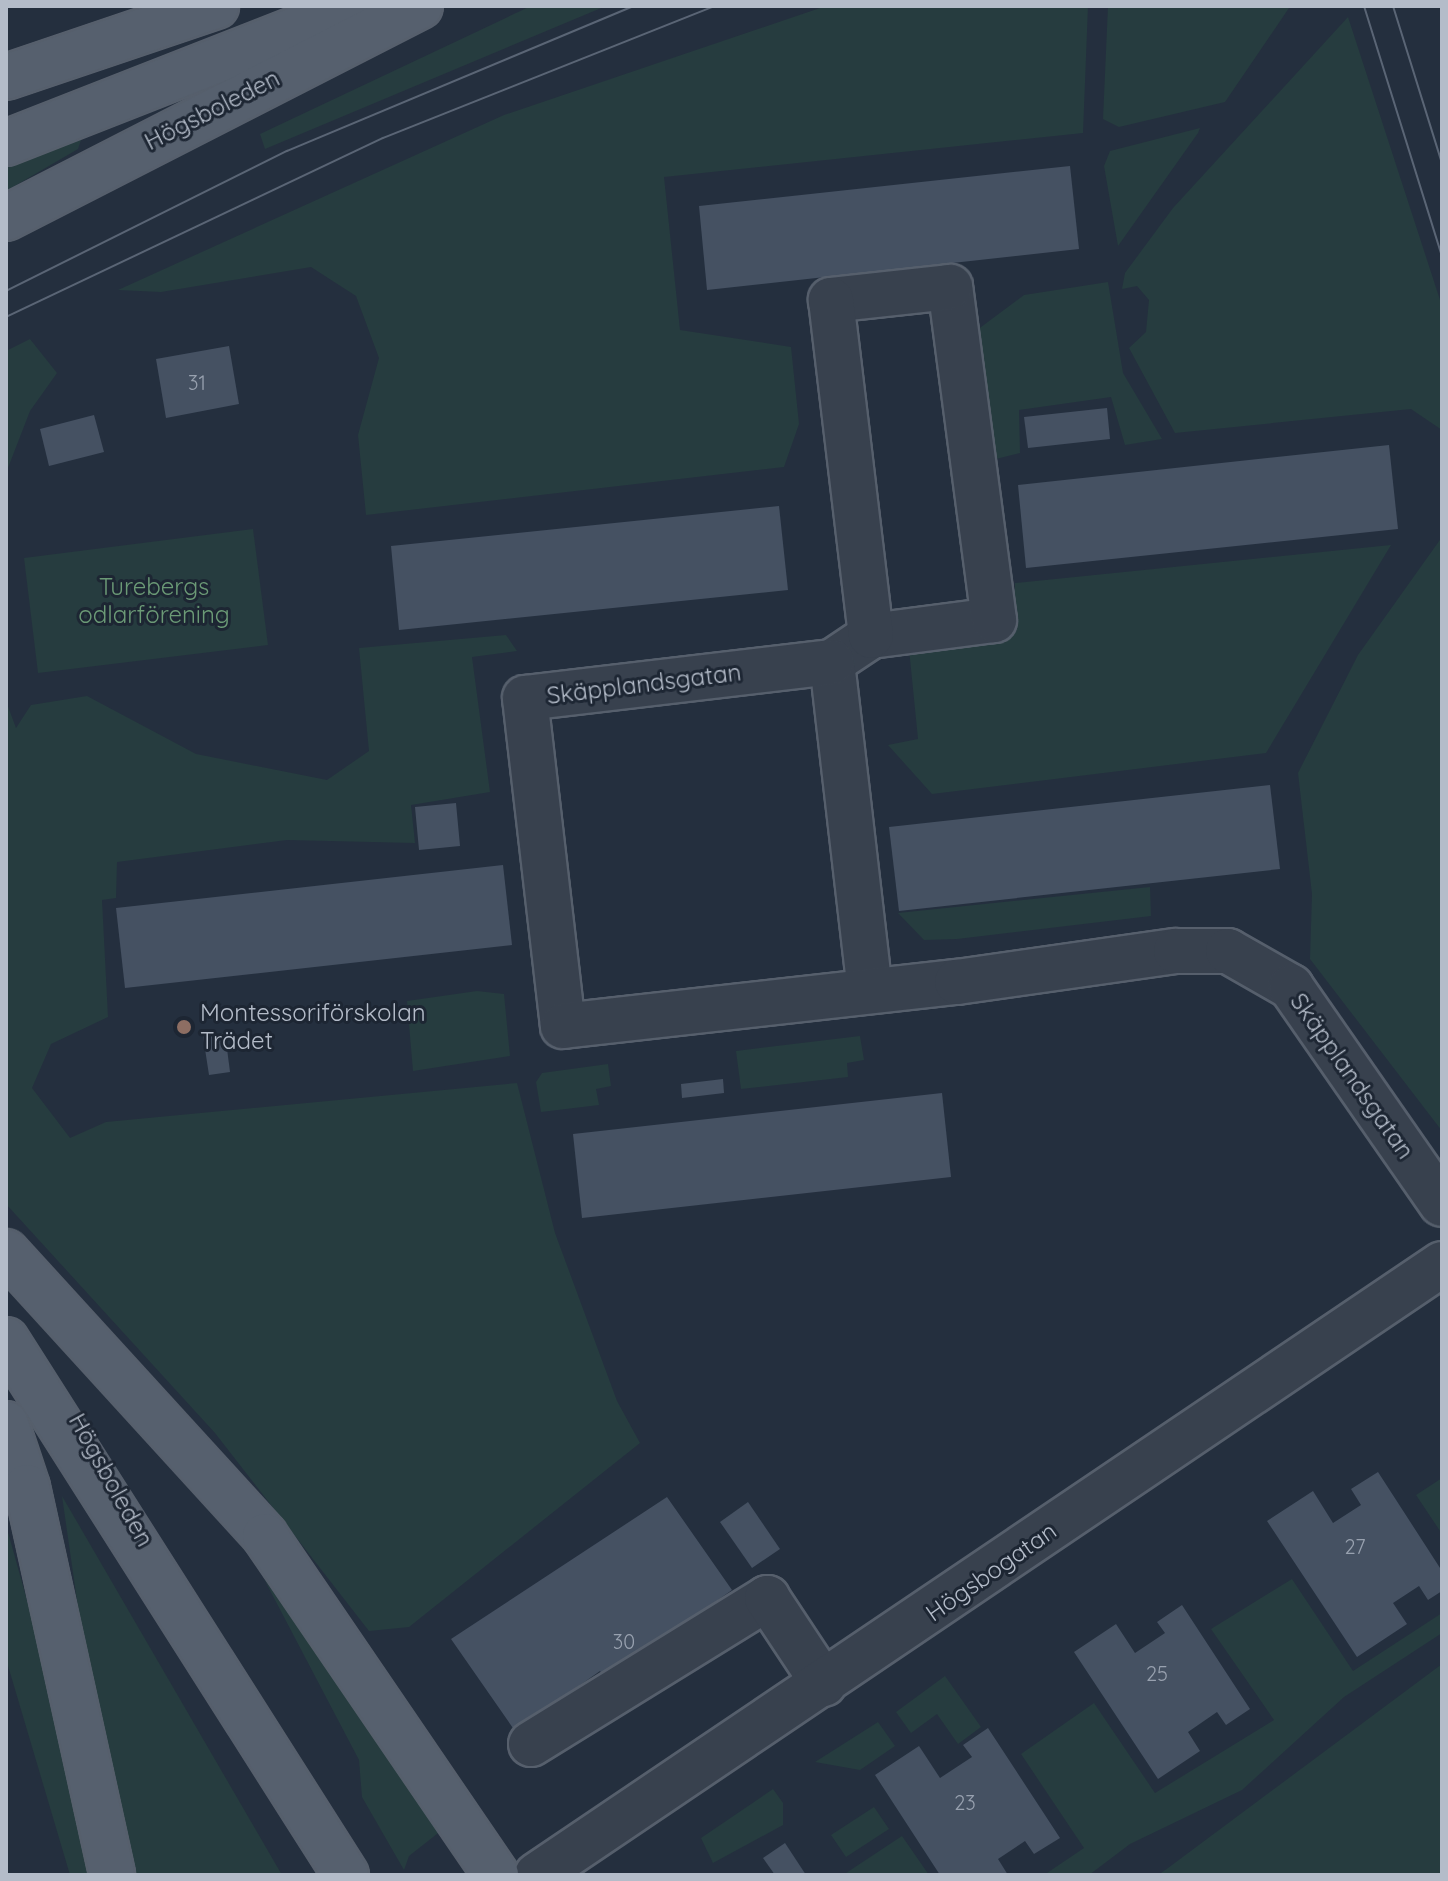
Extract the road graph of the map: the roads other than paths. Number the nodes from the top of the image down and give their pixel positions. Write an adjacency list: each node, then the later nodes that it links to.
1 (216, 6): 4 (main road)
2 (356, 6): 7 (main road, Högsboleden)
3 (420, 6): 8 (main road, Högsboleden)
4 (170, 25): 5 (main road); 6 (main road)
5 (6, 77)
6 (6, 93)
7 (6, 143)
8 (6, 218)
9 (871, 636): 9 (street); 10 (street)
10 (832, 662): 11 (street); 11 (street, Skäpplandsgatan)
11 (870, 991): 12 (street, Skäpplandsgatan)
12 (1442, 1204)
13 (6, 1252): 23 (main road)
14 (1442, 1264): 19 (street, Högsbogatan)
15 (6, 1294): 18 (main road, Högsboleden)
16 (6, 1340): 18 (main road, Högsboleden)
17 (6, 1424): 21 (main road)
18 (216, 1666): 22 (main road, Högsboleden)
19 (824, 1684): 20 (street); 24 (street, Högsbogatan)
20 (531, 1744)
21 (112, 1875)
22 (346, 1875)
23 (496, 1875)
24 (537, 1875)

